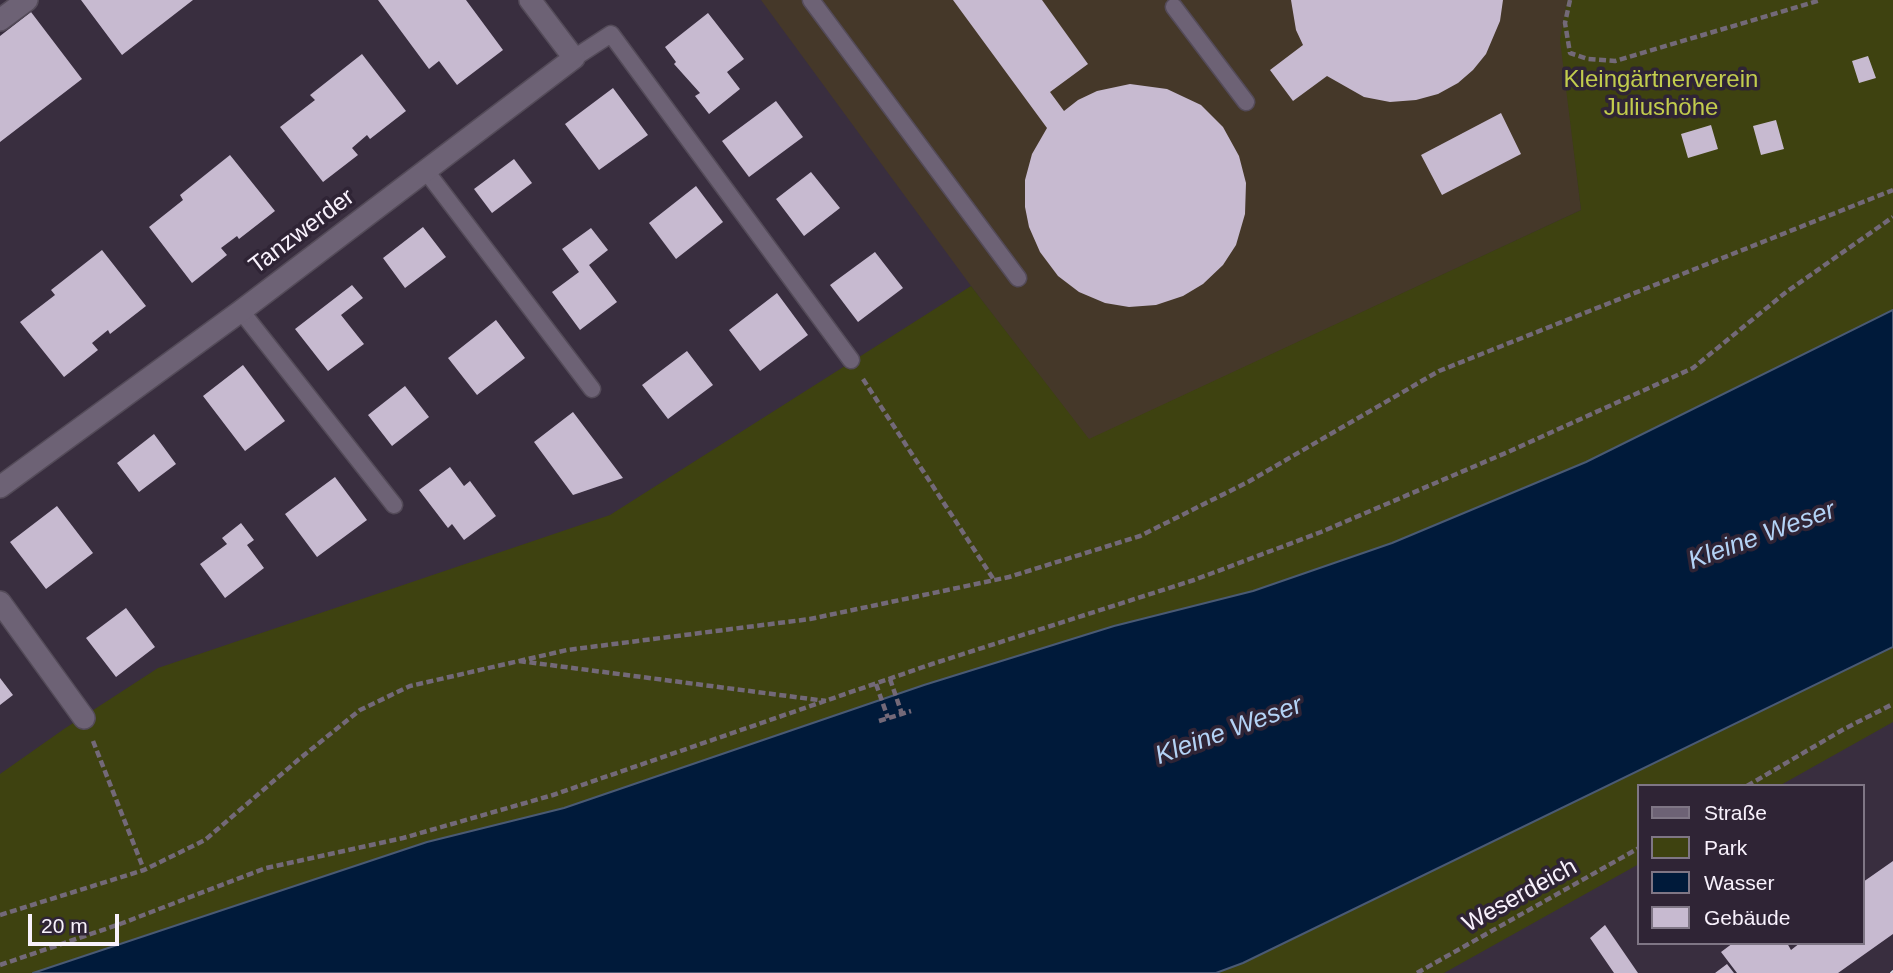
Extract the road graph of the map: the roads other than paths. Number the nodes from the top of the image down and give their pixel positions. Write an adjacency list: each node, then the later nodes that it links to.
1 (27, 0): 5 (street)
2 (530, 0): 6 (street)
3 (811, 0): 9 (lane)
4 (1173, 2): 7 (lane)
5 (0, 20)
6 (574, 58): 8 (street, Tanzwerder); 11 (lane)
7 (1246, 102)
8 (426, 171): 10 (street, Tanzwerder); 12 (lane)
9 (1018, 278)
10 (241, 311): 13 (street, Tanzwerder); 14 (lane)
11 (851, 360)
12 (592, 389)
13 (0, 487)
14 (394, 505)
15 (0, 602): 16 (street)
16 (84, 718)

